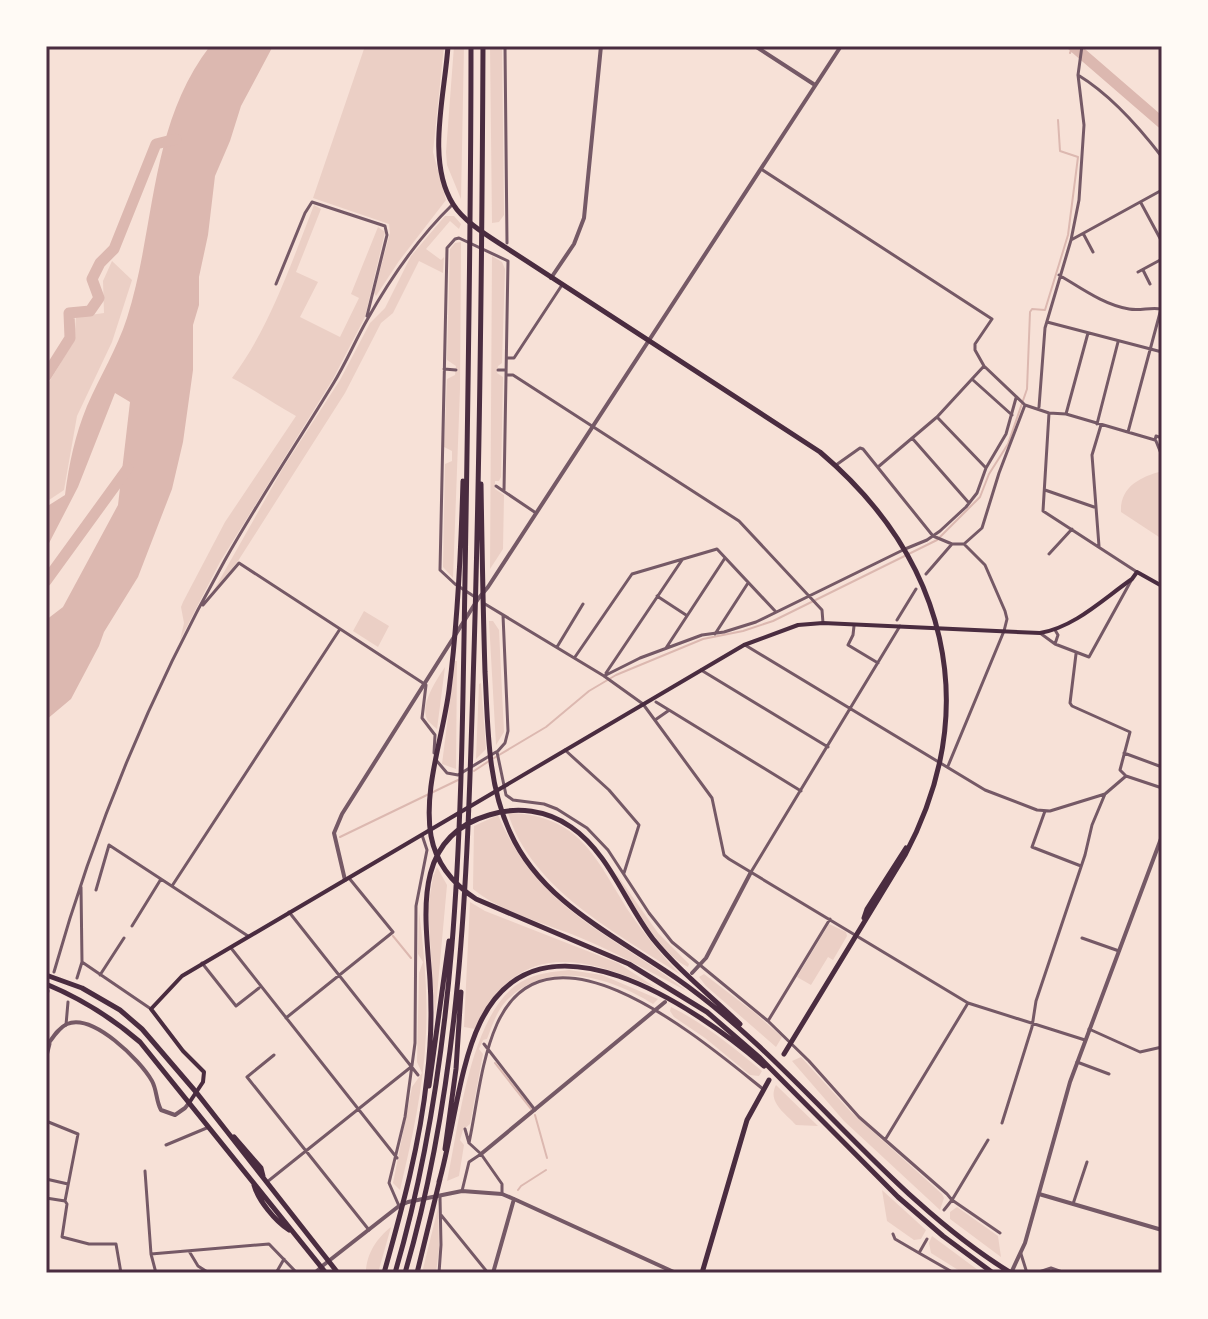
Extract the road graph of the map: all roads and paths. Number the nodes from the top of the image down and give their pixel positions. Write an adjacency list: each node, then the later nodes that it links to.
1 (448, 46): 15 (highway)
2 (471, 46): 80 (highway)
3 (483, 46): 79 (highway)
4 (505, 46): 21 (street)
5 (601, 46): 25 (street)
6 (755, 46): 10 (street)
7 (841, 46): 10 (street)
8 (1082, 46): 9 (street)
9 (1078, 75): 11 (street); 19 (street)
10 (815, 85): 12 (street)
11 (1162, 157)
12 (761, 169): 33 (street); 38 (street)
13 (1162, 190): 14 (street)
14 (1141, 203): 17 (street); 18 (street)
15 (453, 204): 25 (highway); 30 (street)
16 (1162, 226): 17 (street)
17 (1155, 230): 20 (street)
18 (1084, 235): 19 (street); 22 (street)
19 (1071, 240): 24 (street)
20 (1162, 242)
21 (507, 243)
22 (1093, 252)
23 (1162, 259): 27 (street)
24 (1059, 275): 29 (street); 31 (street)
25 (551, 278): 28 (highway)
26 (276, 284): 30 (street)
27 (1150, 284)
28 (562, 285): 33 (highway); 37 (street)
29 (1161, 309): 35 (street)
30 (366, 321): 89 (street)
31 (1047, 322): 32 (street); 45 (street)
32 (1088, 333): 34 (street); 47 (street)
33 (648, 341): 51 (street); 59 (highway)
34 (1118, 341): 35 (street); 50 (street)
35 (1151, 350): 36 (street); 52 (street)
36 (1162, 352)
37 (507, 358): 39 (street); 42 (street)
38 (984, 366): 43 (street); 44 (street)
39 (444, 369): 40 (street); 56 (street)
40 (456, 370)
41 (498, 370): 42 (street)
42 (506, 372): 51 (street); 64 (street)
43 (973, 380): 48 (street); 49 (street)
44 (1021, 401): 45 (street); 48 (street); 71 (street)
45 (1039, 409): 46 (street)
46 (1049, 413): 47 (street); 63 (street)
47 (1066, 414): 50 (street)
48 (1012, 415): 61 (street)
49 (937, 417): 53 (street); 61 (street)
50 (1099, 425): 52 (street); 66 (street)
51 (593, 427): 67 (street); 86 (street)
52 (1128, 432): 55 (street)
53 (912, 438): 60 (street); 65 (street)
54 (1162, 438): 55 (street)
55 (1155, 440): 58 (street)
56 (442, 450): 57 (street); 87 (street)
57 (449, 456)
58 (1162, 456)
59 (836, 465): 60 (street); 73 (highway)
60 (878, 467): 69 (street)
61 (986, 468): 65 (street)
62 (496, 486): 64 (street)
63 (1045, 490): 66 (street); 68 (street)
64 (504, 491): 67 (street)
65 (969, 503): 69 (street)
66 (1095, 507): 72 (street)
67 (537, 513): 87 (street)
68 (1072, 529): 72 (street); 74 (street)
69 (937, 538): 70 (street); 73 (street)
70 (952, 544): 71 (street); 78 (street)
71 (964, 544): 100 (street)
72 (1099, 546): 77 (street)
73 (907, 552): 86 (street); 97 (highway)
74 (1049, 554)
75 (725, 558): 76 (street); 82 (street); 92 (street)
76 (682, 560): 85 (street); 108 (street)
77 (1137, 572): 81 (main road); 83 (main road)
78 (926, 574)
79 (479, 575): 150 (highway); 189 (highway)
80 (462, 579): 133 (highway); 192 (highway)
81 (1132, 579): 99 (main road); 107 (street)
82 (749, 582): 90 (street); 102 (street)
83 (1162, 586)
84 (916, 589): 93 (street)
85 (657, 596): 92 (street); 111 (street)
86 (810, 597): 90 (street); 94 (street)
87 (478, 599): 91 (street); 112 (street)
88 (583, 604): 105 (street)
89 (200, 608): 98 (street); 139 (street)
90 (777, 613): 102 (street)
91 (503, 615): 105 (street); 121 (street)
92 (686, 615): 106 (street)
93 (897, 620)
94 (823, 623): 95 (main road); 104 (main road)
95 (854, 625): 96 (main road); 109 (street)
96 (900, 626): 97 (main road); 109 (street)
97 (936, 628): 100 (main road); 122 (highway)
98 (340, 629): 112 (street); 140 (street)
99 (1055, 630): 101 (main road); 103 (street)
100 (1004, 631): 101 (main road); 123 (street)
101 (1040, 633): 103 (street)
102 (715, 634): 106 (street)
103 (1055, 644): 107 (street)
104 (744, 645): 110 (main road); 115 (street)
105 (557, 647): 108 (street)
106 (666, 648): 111 (street)
107 (1076, 654): 120 (street)
108 (575, 657): 111 (street)
109 (878, 663): 115 (street)
110 (701, 670): 114 (main road); 118 (street)
111 (606, 677): 114 (street)
112 (426, 685): 121 (street); 138 (street)
113 (656, 702): 116 (street)
114 (643, 704): 117 (street); 119 (main road)
115 (851, 708): 118 (street); 122 (street)
116 (669, 710): 117 (street); 128 (street)
117 (655, 720): 135 (street)
118 (828, 747): 128 (street)
119 (565, 750): 126 (main road); 136 (street)
120 (1124, 753): 124 (street); 125 (street)
121 (498, 754): 126 (street)
122 (940, 762): 123 (street); 146 (highway)
123 (948, 766): 130 (street)
124 (1162, 767)
125 (1126, 776): 127 (street); 129 (street)
126 (502, 787): 131 (main road); 136 (street)
127 (1162, 788)
128 (801, 791): 135 (street)
129 (1105, 794): 130 (street); 134 (street)
130 (1045, 811): 134 (street)
131 (422, 835): 138 (main road); 185 (street)
132 (1162, 836): 151 (street)
133 (458, 846): 198 (highway); 247 (highway)
134 (1081, 866): 171 (street)
135 (751, 872): 143 (street); 154 (street)
136 (624, 873): 154 (street)
137 (161, 879): 140 (street); 141 (street); 144 (street)
138 (347, 879): 142 (main road); 159 (street)
139 (81, 884): 152 (street); 155 (street)
140 (172, 886): 145 (street)
141 (96, 890)
142 (289, 912): 145 (main road); 159 (street)
143 (830, 919): 146 (street); 170 (street)
144 (132, 926)
145 (248, 936): 149 (main road)
146 (856, 936): 166 (street); 177 (highway)
147 (124, 938): 158 (street)
148 (1082, 938): 151 (street)
149 (230, 947): 153 (main road); 161 (street)
150 (462, 947): 212 (highway); 248 (highway)
151 (1119, 951): 173 (street)
152 (82, 962): 158 (street); 160 (street)
153 (202, 963): 161 (street); 167 (main road)
154 (700, 965): 156 (street); 170 (street)
155 (54, 972)
156 (692, 973)
157 (46, 975): 191 (highway)
158 (100, 975): 167 (street)
159 (339, 976): 169 (street); 185 (street)
160 (77, 978)
161 (260, 987): 169 (street)
162 (47, 988): 163 (street); 193 (highway)
163 (46, 999)
164 (68, 1002): 172 (street)
165 (665, 1002): 168 (street)
166 (968, 1003): 171 (street); 201 (street)
167 (151, 1009): 191 (main road)
168 (657, 1011): 180 (street); 190 (street); 195 (street)
169 (286, 1018): 194 (street)
170 (768, 1021): 177 (street)
171 (1032, 1022): 174 (street); 197 (street)
172 (66, 1025): 175 (street); 193 (street)
173 (1089, 1029): 174 (street); 179 (street)
174 (1085, 1040): 184 (street)
175 (50, 1041): 178 (street); 183 (street)
176 (484, 1044): 180 (street)
177 (791, 1044): 181 (highway); 201 (street)
178 (46, 1047)
179 (1162, 1047)
180 (489, 1051): 195 (street); 203 (street)
181 (784, 1054)
182 (274, 1055): 205 (street)
183 (46, 1060)
184 (1077, 1062): 186 (street); 217 (street)
185 (411, 1067): 187 (street); 194 (street); 207 (street)
186 (1109, 1074)
187 (418, 1075)
188 (769, 1080): 190 (highway)
189 (797, 1082): 198 (highway); 256 (highway)
190 (763, 1089): 253 (highway)
191 (196, 1092): 193 (main road); 211 (highway)
192 (803, 1101): 212 (highway); 255 (highway)
193 (189, 1103): 199 (highway)
194 (358, 1109): 205 (street); 207 (street)
195 (535, 1110): 206 (street)
196 (46, 1121): 213 (street)
197 (1002, 1123)
198 (421, 1126): 246 (highway)
199 (209, 1127): 204 (street); 237 (highway)
200 (465, 1129): 203 (street)
201 (884, 1140): 220 (street)
202 (988, 1140): 220 (street)
203 (469, 1143): 206 (street)
204 (166, 1145)
205 (306, 1151): 211 (street); 226 (street)
206 (481, 1154): 214 (street); 216 (street)
207 (397, 1158): 223 (street)
208 (1087, 1162): 222 (street)
209 (145, 1171): 234 (street)
210 (46, 1179): 213 (street)
211 (265, 1181): 236 (highway)
212 (439, 1182): 249 (highway)
213 (68, 1184): 221 (street)
214 (462, 1191): 215 (street); 216 (street)
215 (440, 1194): 223 (street); 225 (street)
216 (502, 1194): 219 (street)
217 (1039, 1194): 222 (street); 233 (street)
218 (46, 1198): 221 (street)
219 (514, 1199): 251 (street); 252 (street)
220 (952, 1200): 224 (street); 228 (street)
221 (65, 1201): 238 (street)
222 (1073, 1204): 227 (street)
223 (399, 1206): 226 (street)
224 (944, 1210)
225 (441, 1215): 250 (street); 251 (street)
226 (369, 1230): 236 (street)
227 (1162, 1230)
228 (1000, 1233)
229 (893, 1234): 232 (street)
230 (927, 1239): 232 (street)
231 (189, 1251): 234 (street); 235 (street); 240 (street)
232 (919, 1253): 254 (street)
233 (1020, 1253): 256 (street); 257 (street)
234 (151, 1254): 239 (street)
235 (284, 1259): 241 (street); 242 (street)
236 (328, 1261): 237 (street); 245 (highway)
237 (321, 1267): 243 (street); 244 (highway)
238 (121, 1273)
239 (156, 1273)
240 (209, 1273)
241 (276, 1273)
242 (297, 1273)
243 (314, 1273)
244 (326, 1273)
245 (338, 1273)
246 (384, 1273)
247 (395, 1273)
248 (405, 1273)
249 (417, 1273)
250 (439, 1273)
251 (491, 1273)
252 (676, 1273)
253 (702, 1273)
254 (954, 1273)
255 (993, 1273)
256 (1011, 1273)
257 (1027, 1273)
258 (1036, 1273): 259 (street)
259 (1065, 1273)

